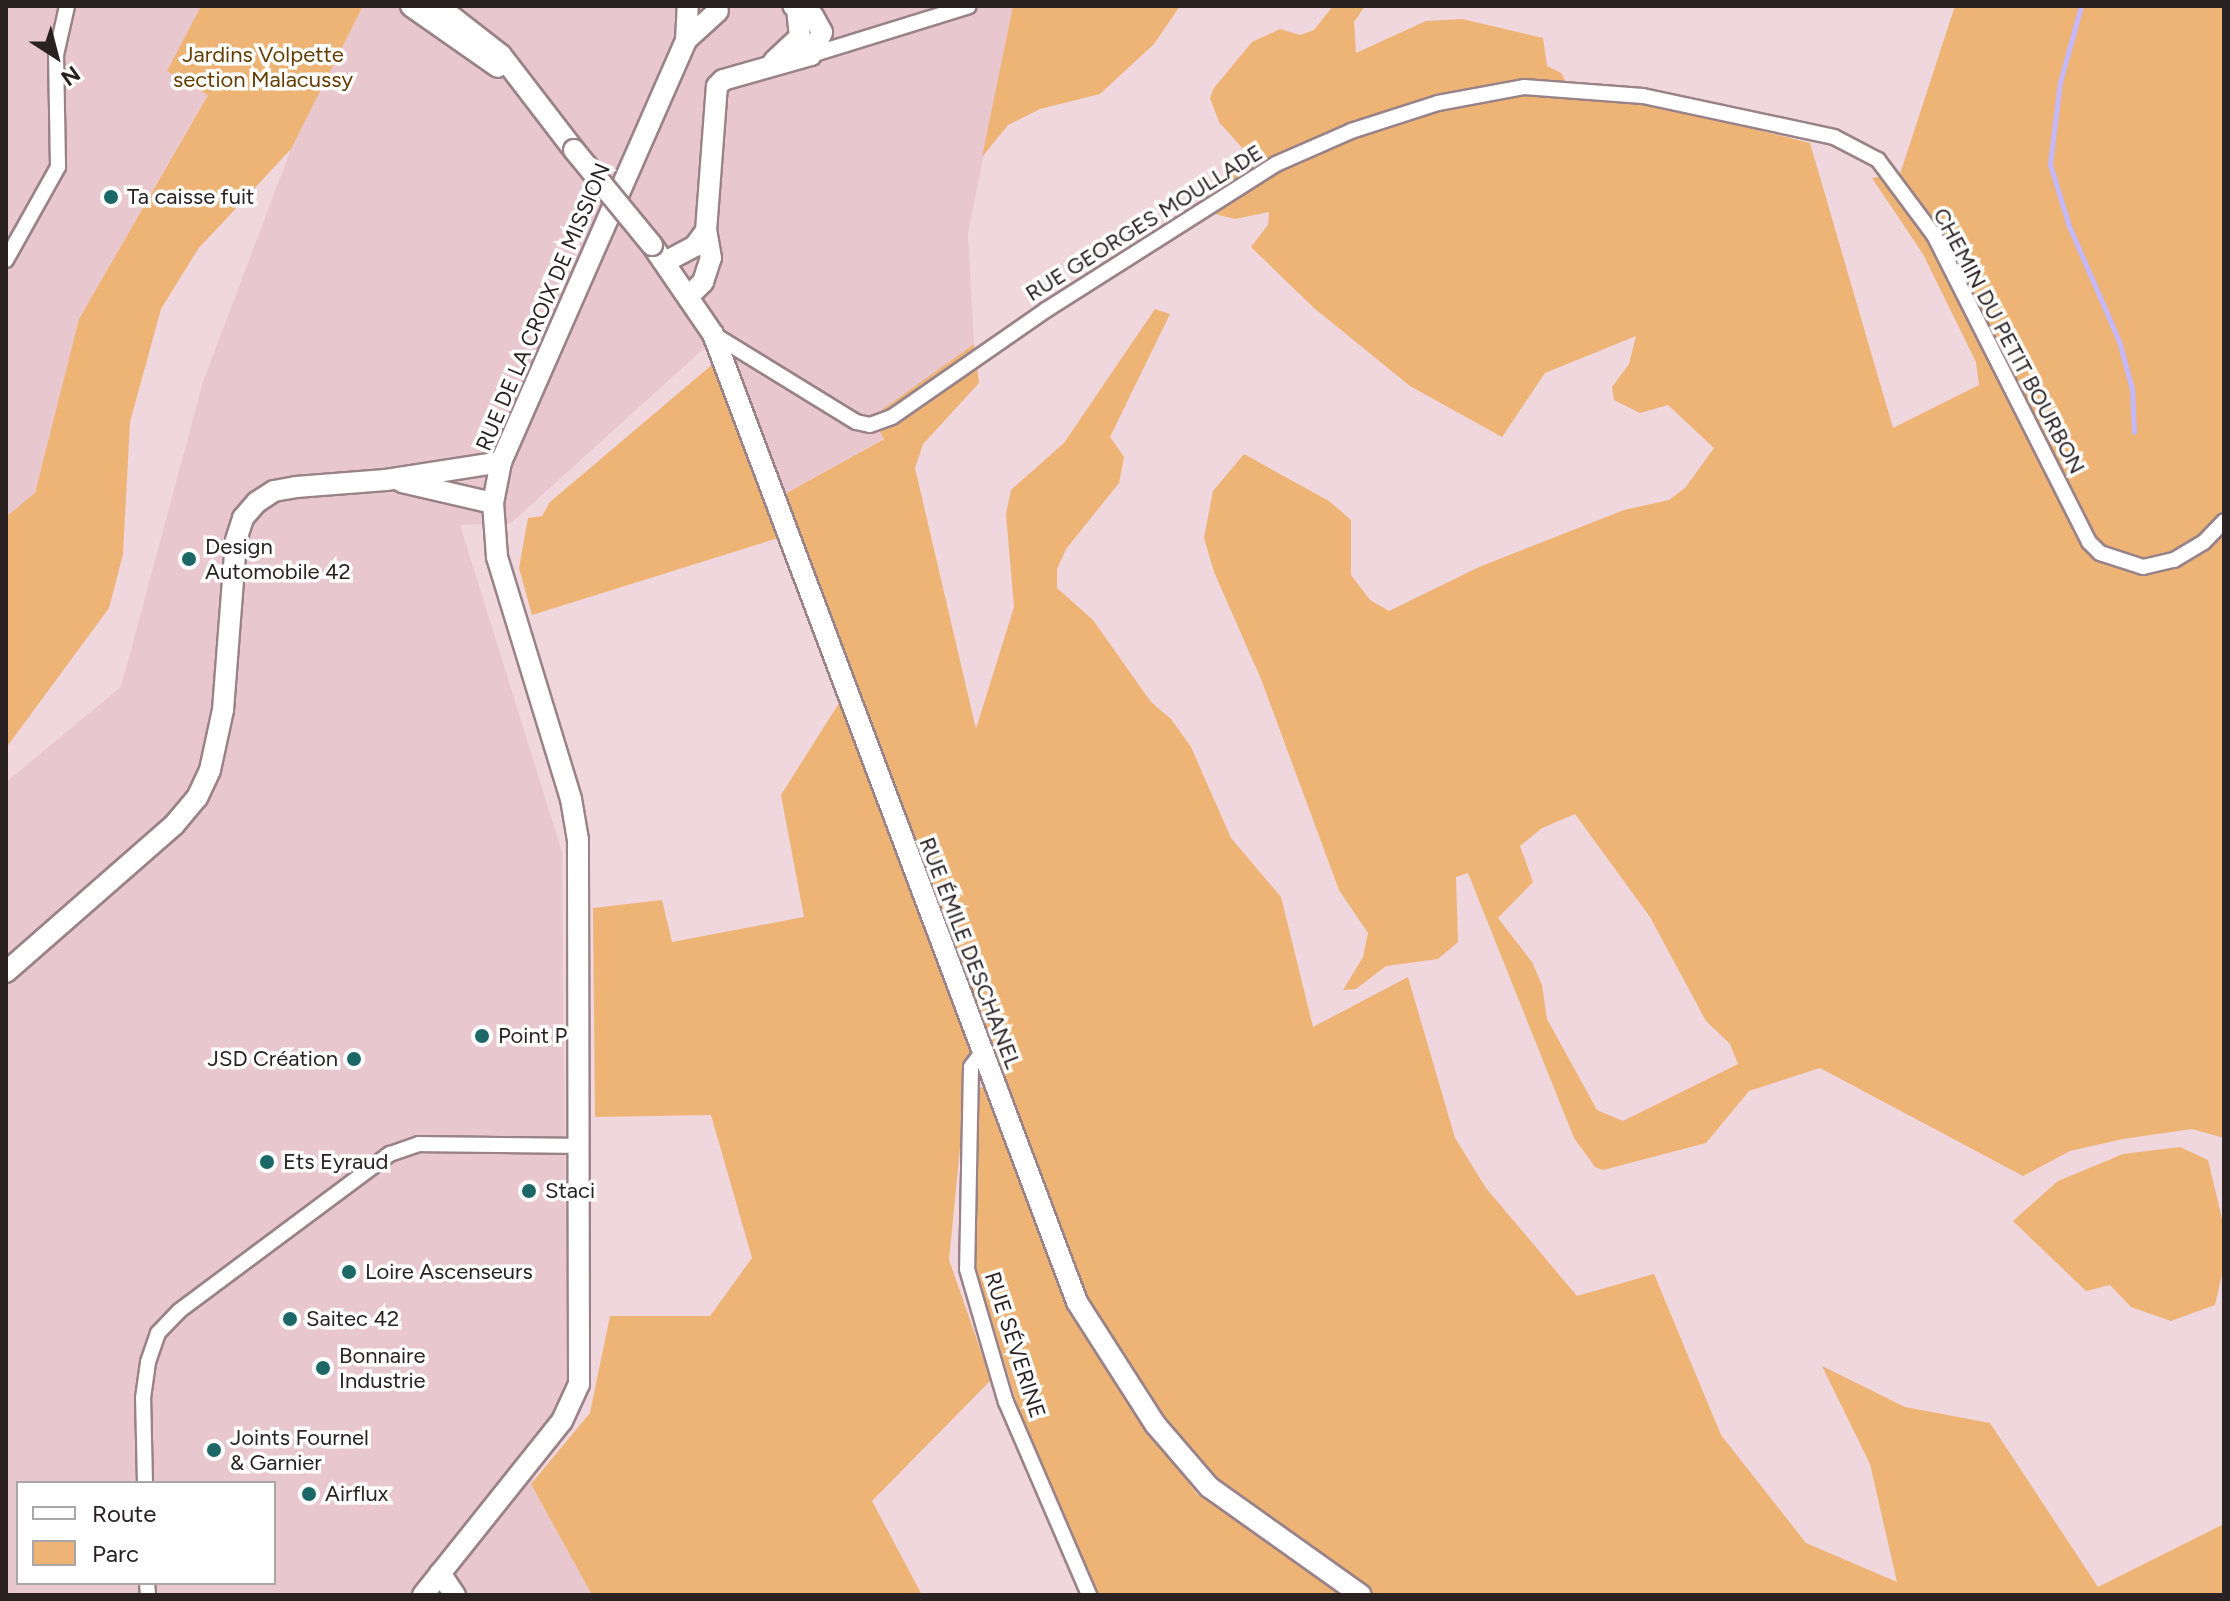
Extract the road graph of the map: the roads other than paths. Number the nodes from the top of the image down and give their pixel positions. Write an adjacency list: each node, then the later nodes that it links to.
1 (67, 6): 14 (street)
2 (411, 6): 11 (main road)
3 (438, 6): 11 (main road)
4 (688, 6): 8 (main road)
5 (969, 6): 9 (street)
6 (719, 8): 8 (main road)
7 (795, 8): 9 (main road); 10 (main road)
8 (686, 40): 18 (main road, RUE DE LA CROIX DE MISSION)
9 (811, 55): 10 (main road)
10 (762, 69): 13 (main road)
11 (525, 85): 15 (main road, RUE ÉMILE DESCHANEL, bridge)
12 (1643, 96): 17 (street, RUE GEORGES MOULLADE); 21 (street, CHEMIN DU PETIT BOURBON)
13 (706, 231): 15 (main road); 16 (main road)
14 (6, 260)
15 (665, 262): 16 (main road, RUE ÉMILE DESCHANEL)
16 (689, 296): 17 (main road, RUE ÉMILE DESCHANEL)
17 (713, 334): 23 (main road, RUE ÉMILE DESCHANEL)
18 (501, 462): 19 (main road); 20 (main road, RUE DE LA CROIX DE MISSION)
19 (386, 480): 20 (main road); 22 (main road)
20 (493, 503): 24 (main road, RUE DE LA CROIX DE MISSION)
21 (2224, 521)
22 (6, 972)
23 (983, 1051): 29 (street, RUE SÉVERINE); 30 (main road, RUE ÉMILE DESCHANEL)
24 (580, 1146): 25 (street); 26 (main road, RUE DE LA CROIX DE MISSION)
25 (145, 1481)
26 (440, 1573): 27 (main road, RUE DE LA CROIX DE MISSION); 28 (main road)
27 (423, 1595)
28 (455, 1595)
29 (1089, 1595)
30 (1361, 1595)

